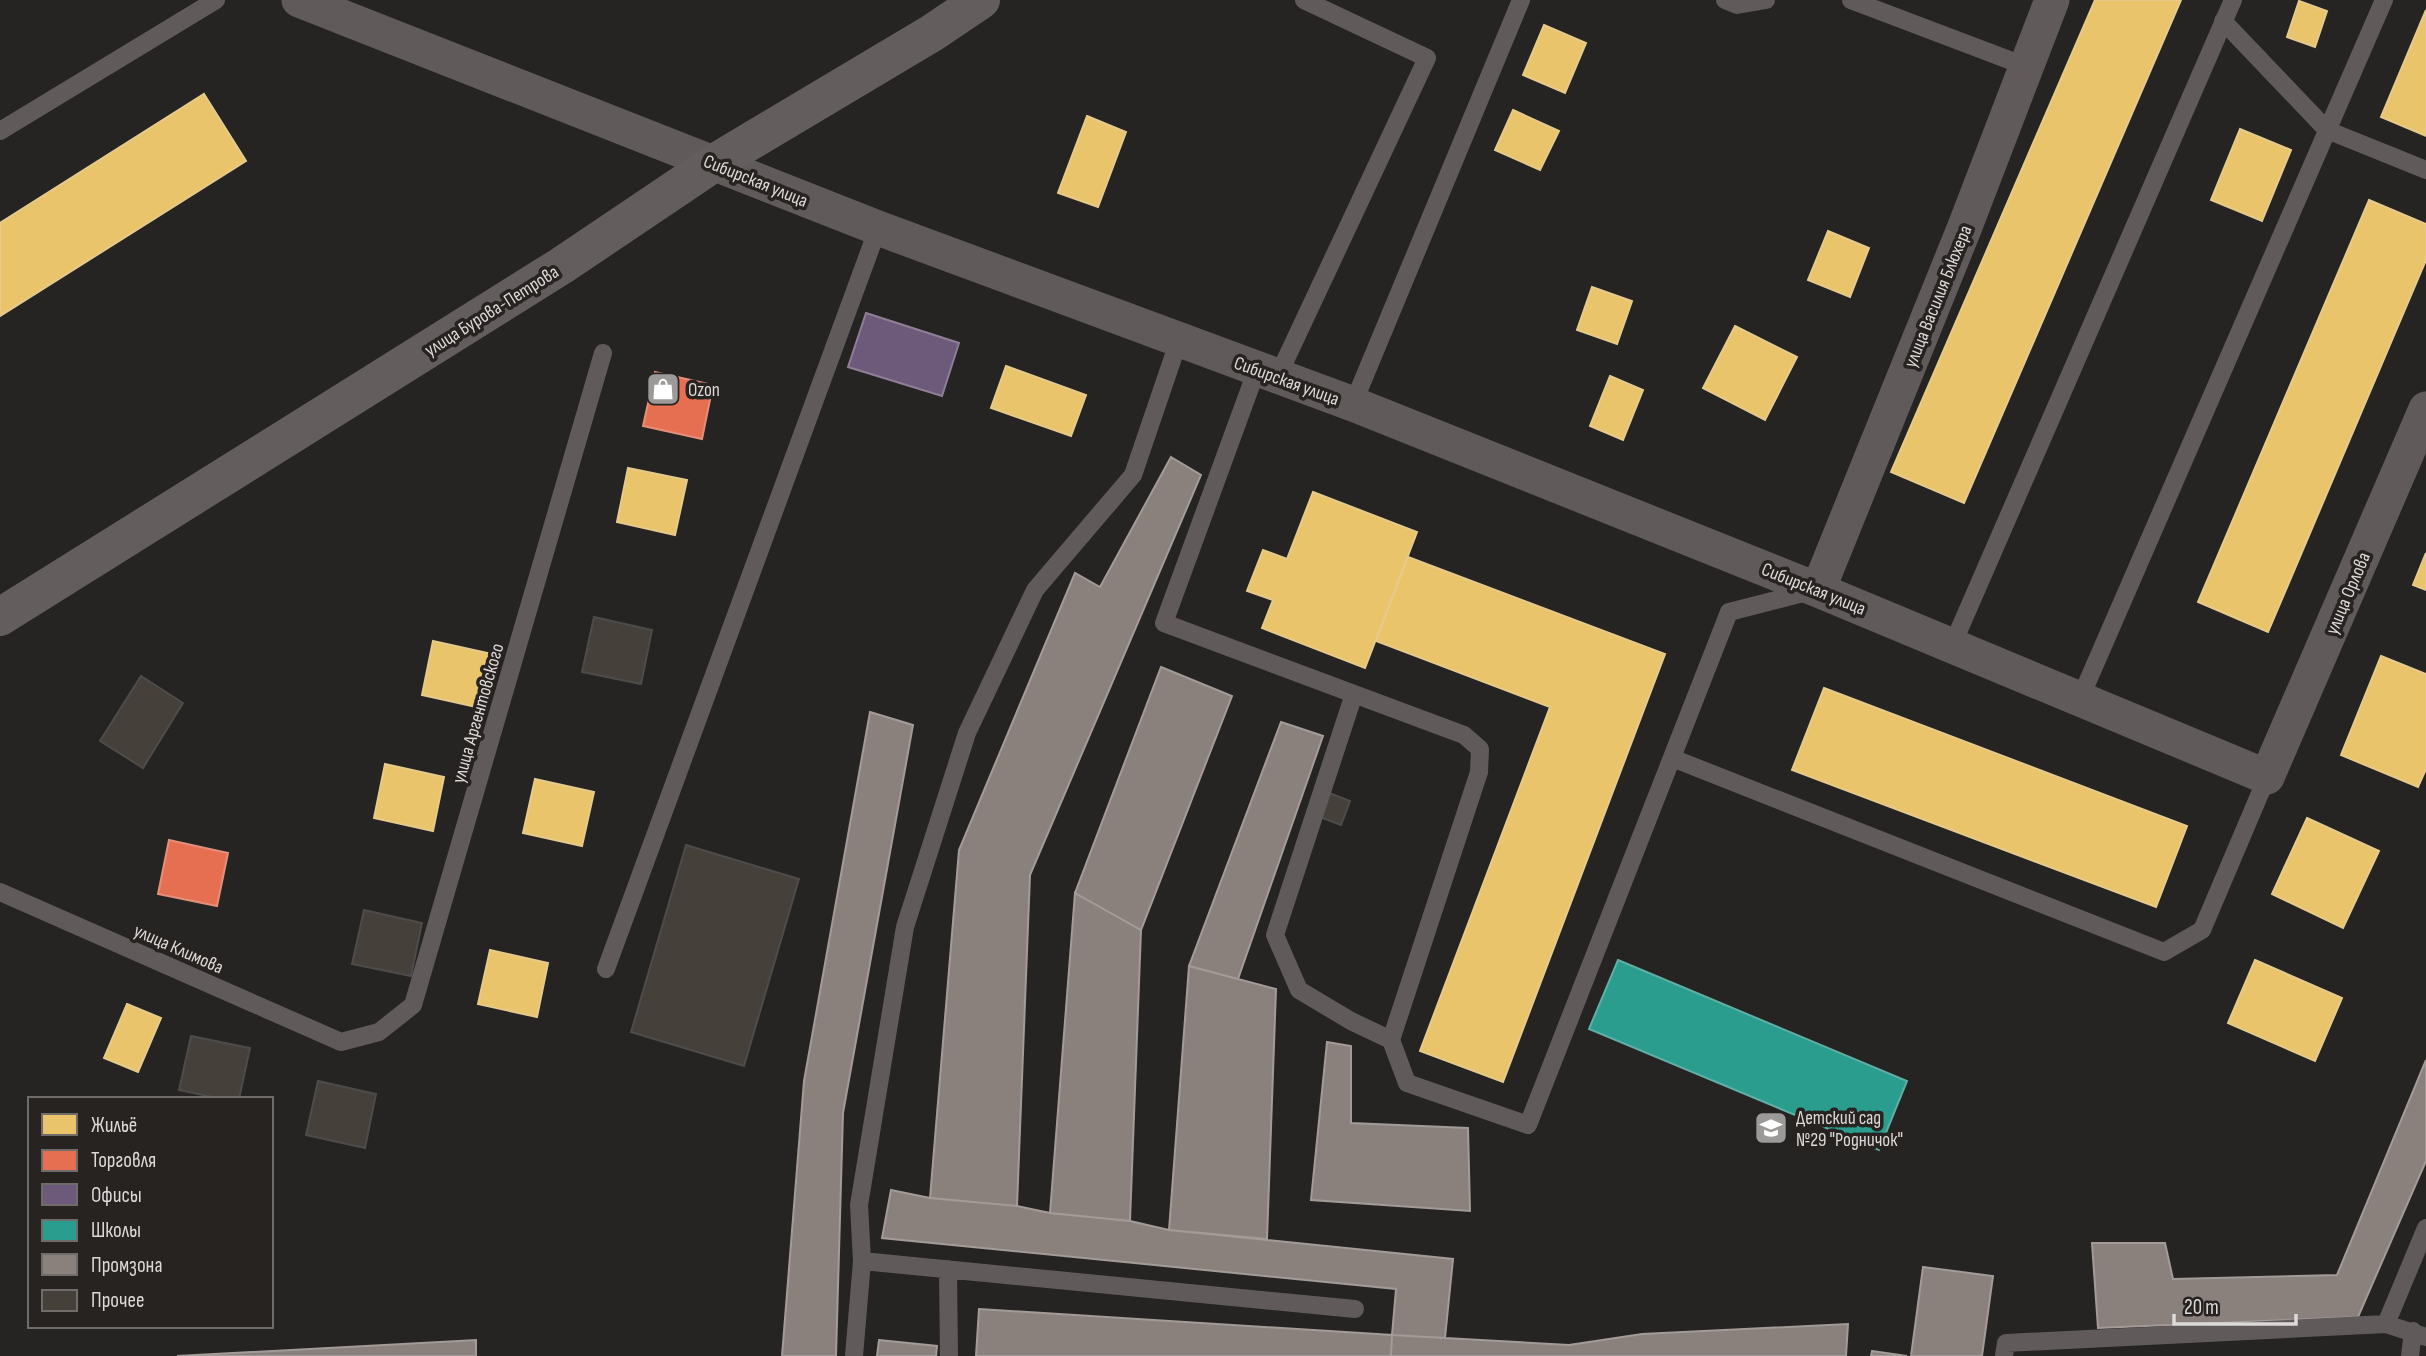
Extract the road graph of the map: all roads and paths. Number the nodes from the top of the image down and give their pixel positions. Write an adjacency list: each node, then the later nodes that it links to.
1 (216, 0): 15 (lane)
2 (299, 0): 16 (street, Сибирская улица)
3 (981, 0): 16 (main road, улица Бурова-Петрова)
4 (1304, 0): 21 (lane)
5 (1521, 0): 22 (lane)
6 (1725, 0): 7 (lane)
7 (1766, 0)
8 (1851, 0): 13 (lane)
9 (2052, 0): 13 (street, улица Василия Блюхера)
10 (2233, 0): 12 (lane)
11 (2384, 0): 14 (lane)
12 (2224, 21): 14 (lane); 26 (lane)
13 (2025, 66): 24 (street, улица Василия Блюхера)
14 (2327, 130): 17 (lane); 28 (lane)
15 (0, 131)
16 (714, 163): 18 (street, Сибирская улица); 25 (main road, улица Бурова-Петрова)
17 (2426, 170)
18 (878, 228): 19 (street, Сибирская улица); 32 (lane)
19 (1179, 340): 21 (street, Сибирская улица); 36 (lane)
20 (604, 353): 34 (lane, улица Аргентовского)
21 (1267, 373): 22 (street, Сибирская улица); 27 (lane)
22 (1353, 404): 24 (street, Сибирская улица)
23 (2426, 409): 30 (street, улица Орлова)
24 (1818, 590): 26 (street, Сибирская улица); 29 (lane)
25 (0, 617)
26 (1952, 646): 28 (street, Сибирская улица)
27 (1354, 694): 33 (lane); 33 (lane)
28 (2080, 699): 30 (street, Сибирская улица)
29 (1672, 758): 30 (lane); 33 (lane)
30 (2267, 777)
31 (0, 892): 34 (lane, улица Климова)
32 (606, 969)
33 (1391, 1040)
34 (341, 1042)
35 (2426, 1228): 39 (lane)
36 (862, 1261): 37 (lane); 41 (lane)
37 (948, 1269): 38 (lane); 42 (lane)
38 (1354, 1309)
39 (2386, 1324): 40 (lane); 43 (lane)
40 (2419, 1334): 44 (lane)
41 (854, 1356)
42 (948, 1356)
43 (2004, 1356)
44 (2410, 1356)

